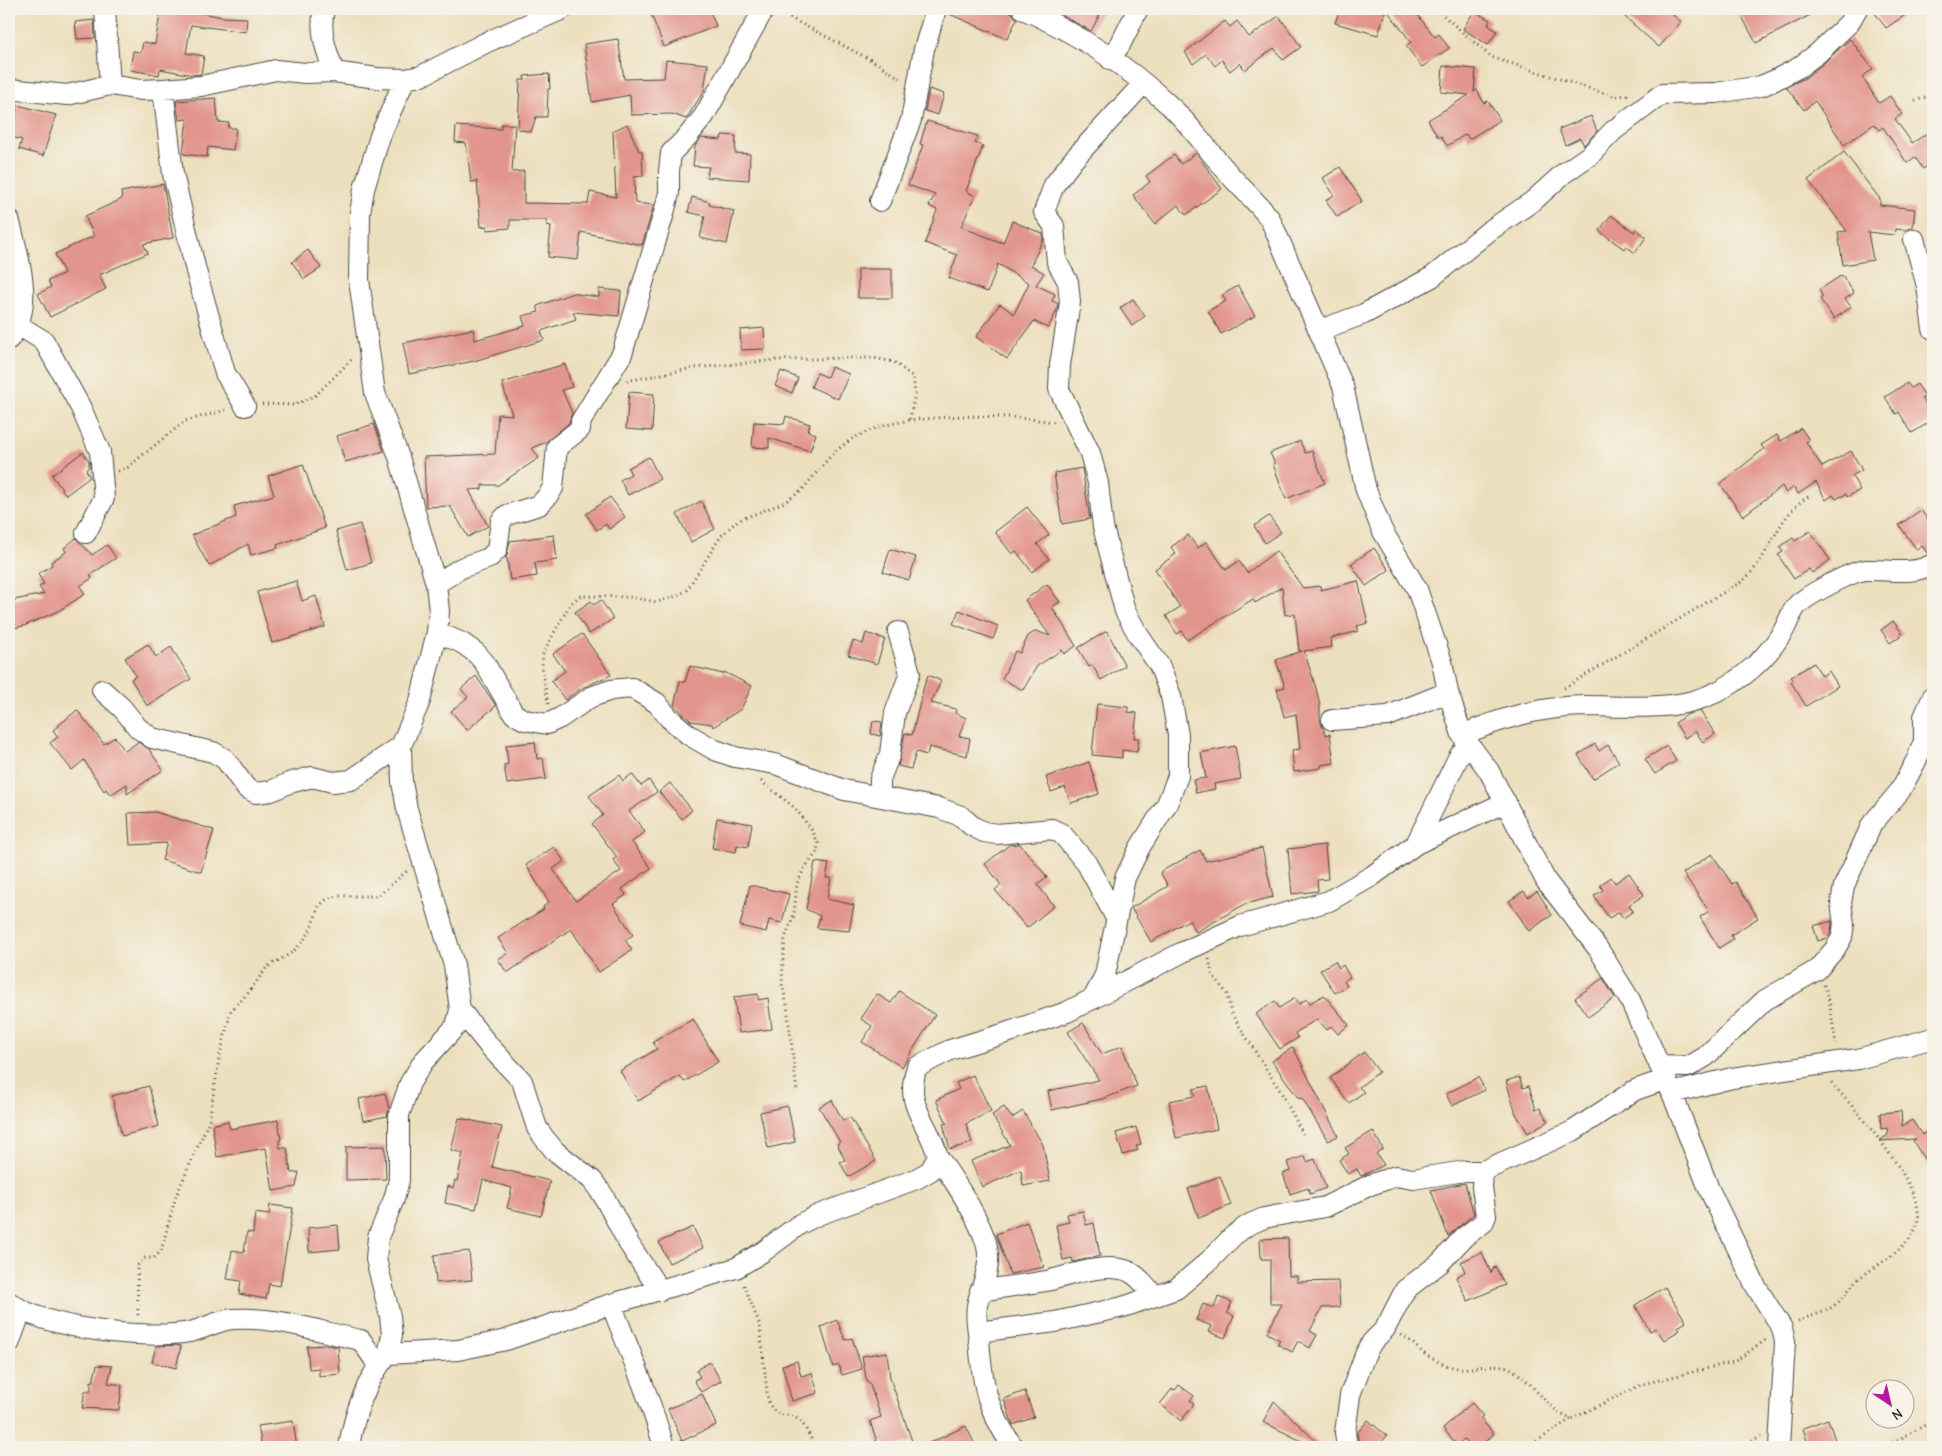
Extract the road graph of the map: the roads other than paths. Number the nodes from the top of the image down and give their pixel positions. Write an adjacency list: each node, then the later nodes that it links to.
1 (104, 9): 12 (street)
2 (324, 9): 10 (street)
3 (563, 9): 11 (street)
4 (764, 9): 25 (street)
5 (936, 9): 16 (street)
6 (1023, 9): 9 (street)
7 (1138, 9): 9 (street)
8 (1857, 9): 20 (street)
9 (1110, 59): 13 (street)
10 (334, 72): 11 (street); 14 (street)
11 (405, 79): 25 (street)
12 (110, 84): 14 (street); 15 (street)
13 (1143, 84): 20 (street); 37 (street)
14 (164, 88): 22 (street)
15 (9, 89)
16 (880, 201)
17 (9, 219): 21 (street)
18 (1914, 239): 19 (street)
19 (1933, 329)
20 (1320, 330): 29 (street)
21 (13, 332): 23 (street)
22 (245, 406)
23 (86, 533)
24 (1933, 564): 32 (street)
25 (436, 584): 26 (street)
26 (437, 632): 33 (street); 34 (street)
27 (898, 632): 34 (street)
28 (102, 690): 33 (street)
29 (1448, 692): 31 (street); 32 (street)
30 (1933, 696): 41 (street)
31 (1332, 720)
32 (1465, 739): 35 (street); 36 (street)
33 (401, 746): 39 (street)
34 (880, 796): 37 (street)
35 (1506, 802): 36 (street); 41 (street)
36 (1416, 844): 38 (street)
37 (1116, 918): 38 (street)
38 (1093, 1000): 42 (street)
39 (460, 1010): 44 (street); 51 (street)
40 (1933, 1038): 41 (street)
41 (1665, 1080): 43 (street); 52 (street)
42 (938, 1157): 44 (street); 45 (street)
43 (1483, 1171): 46 (street); 56 (street)
44 (660, 1291): 47 (street)
45 (980, 1291): 46 (street); 49 (street)
46 (1155, 1296): 49 (street)
47 (611, 1304): 51 (street); 54 (street)
48 (15, 1307): 50 (street); 51 (street)
49 (978, 1332): 55 (street)
50 (9, 1344)
51 (383, 1360): 53 (street)
52 (1779, 1437)
53 (349, 1447)
54 (664, 1447)
55 (1013, 1447)
56 (1347, 1447)

